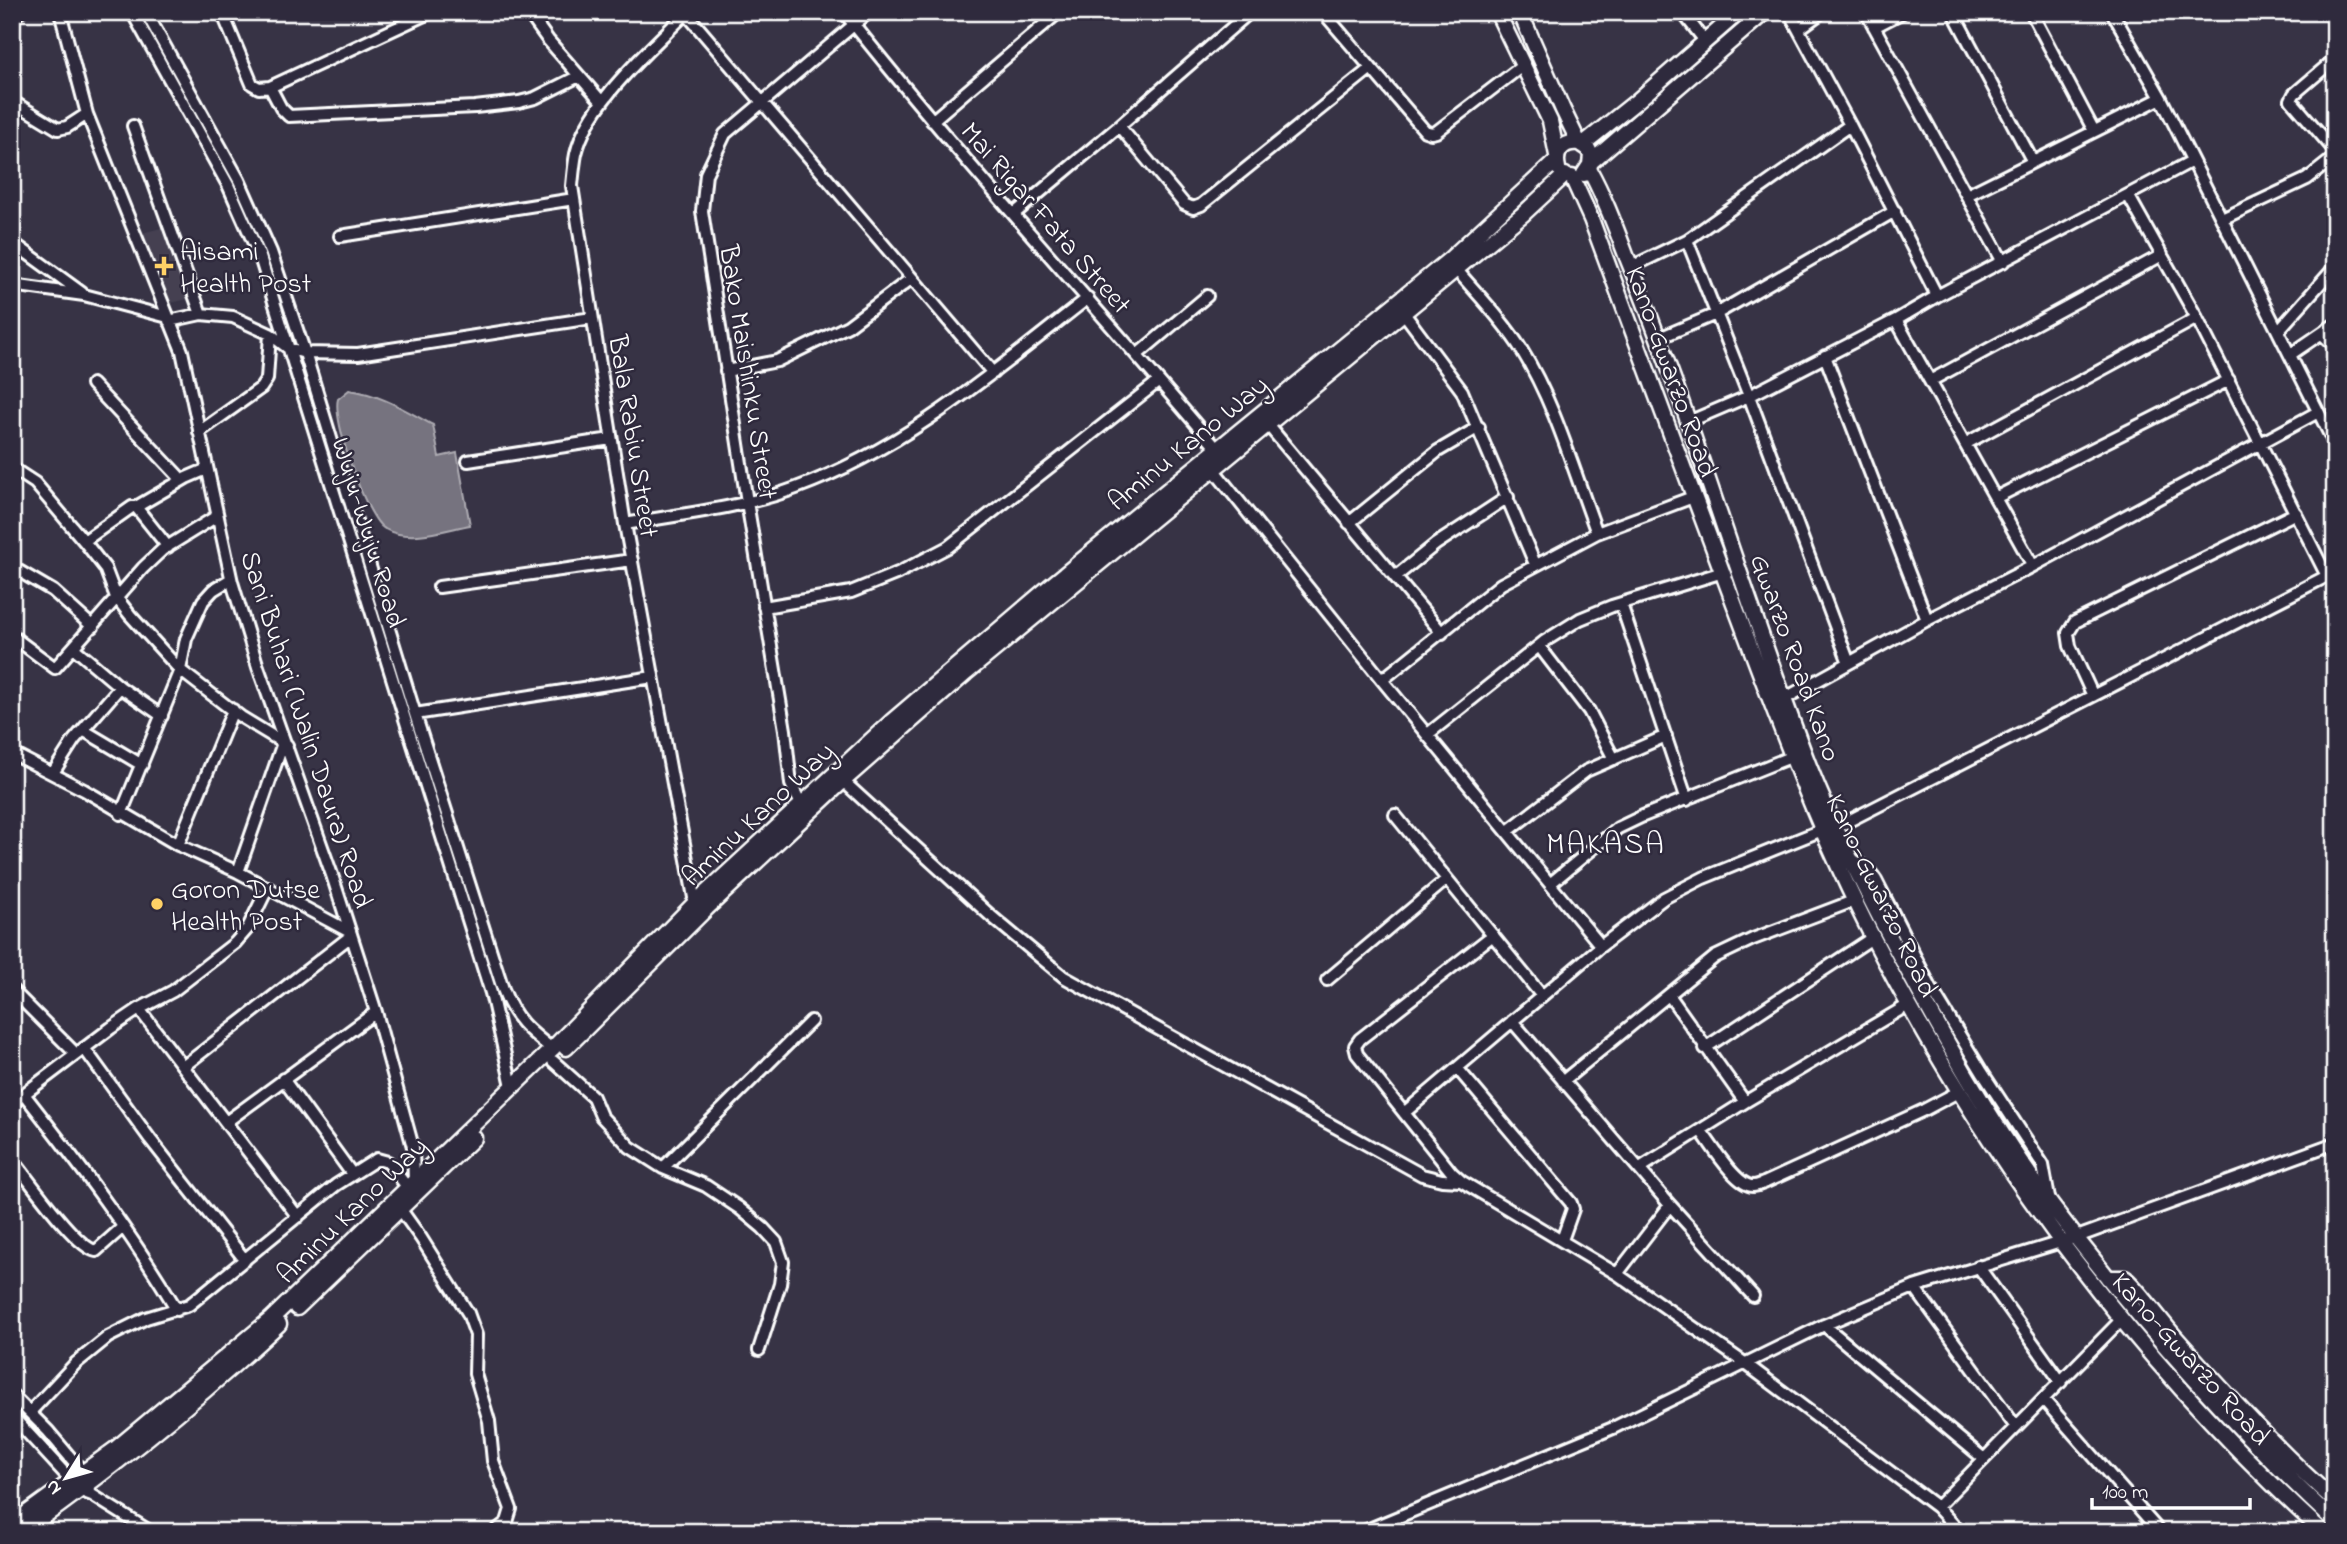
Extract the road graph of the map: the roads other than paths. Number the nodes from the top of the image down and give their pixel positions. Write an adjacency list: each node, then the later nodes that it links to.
1 (20, 12): 26 (street)
2 (60, 12): 40 (street, Sani Buhari (Walin Daura) Road)
3 (132, 12): 87 (street, Wuju-Wuju Road)
4 (146, 12): 88 (street, Wuju-Wuju Road)
5 (222, 12): 35 (street)
6 (431, 12): 35 (street)
7 (528, 12): 34 (street)
8 (844, 12): 27 (street, Mai Rigar Fata Street)
9 (869, 12): 27 (street, Bako Maishinku Street)
10 (1059, 12): 41 (street)
11 (1250, 12): 44 (street)
12 (1323, 12): 33 (street)
13 (1497, 12): 32 (main road)
14 (1520, 12): 46 (main road)
15 (1682, 12): 30 (street)
16 (1739, 12): 30 (main road)
17 (1765, 12): 52 (main road)
18 (1789, 12): 29 (street)
19 (1822, 12): 29 (street)
20 (1866, 12): 28 (street)
21 (1903, 12): 28 (street)
22 (1952, 12): 51 (street)
23 (2031, 12): 45 (street)
24 (2112, 12): 36 (street)
25 (686, 13): 38 (street, Bala Rabiu Street); 39 (street)
26 (12, 18)
27 (854, 25): 39 (street, Bako Maishinku Street); 41 (street, Mai Rigar Fata Street)
28 (1874, 27): 54 (street)
29 (1799, 29): 42 (street)
30 (1705, 41): 46 (main road)
31 (2335, 59): 47 (street)
32 (1522, 66): 33 (street); 48 (main road)
33 (1371, 68): 44 (street)
34 (579, 76): 35 (street); 38 (street)
35 (270, 87)
36 (2161, 98): 45 (street); 50 (street)
37 (12, 101): 40 (street)
38 (602, 102): 56 (street, Bala Rabiu Street)
39 (762, 102): 68 (street); 93 (street, Bako Maishinku Street)
40 (87, 114): 79 (street, Sani Buhari (Walin Daura) Road)
41 (932, 121): 58 (street, Mai Rigar Fata Street)
42 (1850, 125): 57 (street); 61 (street)
43 (133, 126): 75 (street)
44 (1119, 126): 58 (street)
45 (2094, 131): 51 (street)
46 (1581, 144): 48 (main road); 52 (main road)
47 (2335, 151)
48 (1557, 158): 53 (main road); 92 (main road, Aminu Kano Way)
49 (2335, 158): 59 (street)
50 (2192, 161): 55 (street); 59 (street)
51 (2033, 162): 54 (street)
52 (1590, 165): 53 (main road); 65 (main road, Gwarzo Road Kano)
53 (1569, 176): 67 (main road, Aminu Kano Way); 117 (main road, Kano-Gwarzo Road)
54 (1967, 195): 64 (street)
55 (2128, 195): 63 (street); 64 (street)
56 (574, 199): 60 (street); 77 (street, Bala Rabiu Street)
57 (1895, 211): 72 (street); 76 (street)
58 (1014, 214): 73 (street, Mai Rigar Fata Street)
59 (2222, 219): 82 (street)
60 (340, 236)
61 (1687, 240): 65 (street); 76 (street)
62 (12, 242): 70 (street)
63 (2162, 255): 78 (street); 97 (street)
64 (2003, 261): 72 (street)
65 (1631, 267): 85 (main road, Gwarzo Road Kano)
66 (2335, 267): 82 (street)
67 (1456, 269): 74 (main road, Aminu Kano Way); 125 (street)
68 (912, 278): 93 (street); 94 (street)
69 (12, 285): 70 (street)
70 (84, 295): 79 (street)
71 (1207, 296): 90 (street)
72 (1937, 296): 80 (street)
73 (1088, 298): 90 (street, Mai Rigar Fata Street); 94 (street)
74 (1403, 312): 92 (main road, Aminu Kano Way); 103 (street)
75 (201, 314): 79 (street); 83 (street)
76 (1716, 314): 85 (street); 99 (street)
77 (593, 318): 88 (street); 105 (street, Bala Rabiu Street)
78 (2197, 318): 95 (street); 107 (street)
79 (168, 319): 104 (street, Sani Buhari (Walin Daura) Road)
80 (1896, 320): 91 (street); 97 (street)
81 (2335, 324): 84 (street)
82 (2278, 331): 89 (street)
83 (270, 334): 87 (street); 104 (street)
84 (2322, 334): 86 (street); 89 (street)
85 (1659, 338): 101 (main road, Gwarzo Road Kano)
86 (2335, 346)
87 (288, 348): 88 (street); 201 (street, Wuju-Wuju Road)
88 (305, 353): 155 (street, Wuju-Wuju Road)
89 (2291, 354): 100 (street)
90 (1138, 355): 96 (street, Mai Rigar Fata Street)
91 (1825, 356): 99 (street); 141 (street)
92 (1335, 360): 102 (main road, Aminu Kano Way); 109 (main road, Aminu Kano Way)
93 (726, 370): 119 (street, Bako Maishinku Street)
94 (993, 373): 119 (street)
95 (2229, 380): 106 (street); 118 (street)
96 (1159, 381): 109 (street, Mai Rigar Fata Street); 140 (street)
97 (1930, 381): 107 (street)
98 (92, 384): 114 (street)
99 (1749, 396): 101 (street); 147 (street)
100 (2319, 412): 106 (street); 108 (street)
101 (1688, 422): 153 (main road, Gwarzo Road Kano)
102 (1268, 425): 113 (main road, Aminu Kano Way); 123 (street)
103 (1479, 427): 116 (street); 123 (street)
104 (199, 432): 112 (street, Sani Buhari (Walin Daura) Road)
105 (611, 439): 110 (street); 124 (street, Bala Rabiu Street)
106 (2261, 442): 121 (street); 130 (street)
107 (1965, 444): 118 (street)
108 (2335, 445)
109 (1218, 450): 115 (main road, Aminu Kano Way)
110 (468, 461)
111 (13, 469): 126 (street)
112 (207, 469): 114 (street); 122 (street, Sani Buhari (Walin Daura) Road)
113 (1213, 469): 115 (main road, Aminu Kano Way); 150 (street)
114 (182, 480): 120 (street)
115 (1185, 484): 163 (main road, Aminu Kano Way)
116 (1508, 497): 129 (street); 134 (street)
117 (1693, 497): 125 (street); 132 (main road, Kano-Gwarzo Road)
118 (1995, 498): 130 (street)
119 (747, 502): 124 (street); 140 (street, Bako Maishinku Street)
120 (136, 507): 126 (street); 127 (street)
121 (2296, 513): 133 (street); 152 (street)
122 (217, 516): 127 (street); 135 (street, Sani Buhari (Walin Daura) Road)
123 (1349, 523): 134 (street)
124 (625, 524): 128 (street, Bala Rabiu Street)
125 (1597, 533): 129 (street)
126 (84, 541): 138 (street)
127 (168, 547): 138 (street)
128 (632, 560): 137 (street); 149 (street, Bala Rabiu Street)
129 (1535, 564): 143 (street)
130 (2033, 566): 141 (street)
131 (16, 569): 136 (street); 142 (street)
132 (1723, 572): 139 (street); 162 (main road, Kano-Gwarzo Road)
133 (2331, 574): 152 (street)
134 (1395, 577): 143 (street)
135 (231, 579): 148 (street); 160 (street, Sani Buhari (Walin Daura) Road)
136 (12, 582)
137 (439, 587)
138 (116, 597): 142 (street); 148 (street)
139 (1621, 604): 145 (street); 159 (street)
140 (764, 607): 169 (street, Bako Maishinku Street)
141 (1927, 620): 147 (street)
142 (93, 626): 146 (street)
143 (1442, 633): 150 (street)
144 (12, 636): 146 (street)
145 (1539, 646): 158 (street); 164 (street)
146 (74, 648): 151 (street)
147 (1849, 663): 153 (street)
148 (180, 670): 154 (street); 156 (street)
149 (653, 677): 155 (street); 180 (street, Bala Rabiu Street)
150 (1382, 680): 158 (street)
151 (120, 687): 156 (street); 157 (street)
152 (2093, 696): 172 (street)
153 (1784, 699): 172 (main road, Gwarzo Road Kano)
154 (233, 710): 160 (street); 174 (street)
155 (415, 714): 196 (street, Wuju-Wuju Road)
156 (162, 716): 165 (street)
157 (83, 730): 165 (street); 166 (street)
158 (1428, 734): 173 (street)
159 (1666, 736): 164 (street); 168 (street)
160 (285, 744): 175 (street); 181 (street, Sani Buhari (Walin Daura) Road)
161 (12, 753): 166 (street)
162 (1793, 756): 168 (street); 172 (main road, Kano-Gwarzo Road)
163 (861, 758): 167 (main road, Aminu Kano Way); 169 (main road, Aminu Kano Way)
164 (1614, 758): 173 (street)
165 (142, 765): 170 (street)
166 (53, 774): 170 (street)
167 (843, 781): 196 (main road, Aminu Kano Way); 214 (street)
168 (1687, 800): 177 (street)
169 (801, 804): 180 (main road, Aminu Kano Way)
170 (121, 814): 174 (street)
171 (1395, 815): 176 (street)
172 (1828, 829): 179 (main road, Kano-Gwarzo Road); 184 (street); 220 (main road, Gwarzo Road Kano)
173 (1508, 831): 177 (street)
174 (177, 845): 175 (street)
175 (238, 872): 178 (street)
176 (1447, 879): 182 (street); 185 (street)
177 (1551, 883): 184 (street)
178 (267, 889): 181 (street); 190 (street)
179 (1856, 901): 183 (main road, Kano-Gwarzo Road); 187 (street)
180 (695, 903): 196 (main road, Aminu Kano Way)
181 (351, 934): 191 (street, Sani Buhari (Walin Daura) Road); 197 (street)
182 (1493, 936): 188 (street); 206 (street)
183 (1872, 937): 189 (main road, Kano-Gwarzo Road); 194 (street)
184 (1601, 946): 188 (street)
185 (1327, 980)
186 (12, 990): 195 (street)
187 (1669, 995): 194 (street); 200 (street)
188 (1542, 996): 193 (street)
189 (1908, 1005): 202 (main road, Kano-Gwarzo Road); 204 (street)
190 (139, 1009): 195 (street); 197 (street)
191 (376, 1012): 199 (street); 215 (street, Sani Buhari (Walin Daura) Road)
192 (811, 1021): 211 (street)
193 (1512, 1021): 198 (street); 200 (street)
194 (1705, 1048): 204 (street)
195 (80, 1051): 203 (street); 223 (street)
196 (552, 1055): 201 (main road, Aminu Kano Way); 211 (street, Wuju-Wuju Road); 217 (main road, Aminu Kano Way)
197 (184, 1066): 207 (street)
198 (1457, 1068): 206 (street); 221 (street)
199 (283, 1079): 207 (street); 213 (street)
200 (1563, 1081): 212 (street)
201 (512, 1087): 215 (main road, Aminu Kano Way)
202 (1958, 1092): 208 (street); 222 (main road, Kano-Gwarzo Road)
203 (24, 1094): 205 (street); 219 (street)
204 (1745, 1102): 208 (street)
205 (12, 1103)
206 (1404, 1113): 214 (street)
207 (226, 1122): 218 (street)
208 (1702, 1130): 212 (street)
209 (2335, 1143): 220 (street)
210 (12, 1159): 219 (street)
211 (663, 1168): 232 (street, Wuju-Wuju Road)
212 (1640, 1168): 216 (street)
213 (352, 1174): 215 (street); 218 (street)
214 (1461, 1181): 221 (street)
215 (411, 1186): 243 (main road, Aminu Kano Way)
216 (1670, 1205): 225 (street); 228 (street)
217 (401, 1210): 243 (main road, Aminu Kano Way); 250 (street)
218 (298, 1217): 223 (street)
219 (123, 1227): 229 (street)
220 (2077, 1237): 222 (street); 226 (main road, Gwarzo Road Kano)
221 (1562, 1240): 225 (street)
222 (2059, 1242): 224 (street); 230 (main road, Kano-Gwarzo Road)
223 (245, 1260): 229 (street)
224 (1978, 1266): 227 (street); 234 (street)
225 (1617, 1274): 233 (street)
226 (2108, 1278): 238 (main road); 241 (main road, Gwarzo Road Kano)
227 (1914, 1287): 231 (street); 240 (street)
228 (1753, 1296)
229 (177, 1310): 237 (street)
230 (2121, 1320): 234 (street); 254 (main road, Kano-Gwarzo Road)
231 (1824, 1325): 233 (street); 242 (street)
232 (759, 1350)
233 (1746, 1364): 245 (street); 251 (street)
234 (2061, 1382): 236 (street)
235 (12, 1395): 237 (street)
236 (2043, 1399): 240 (street); 253 (street)
237 (30, 1412): 243 (street)
238 (2242, 1412): 241 (main road); 244 (main road)
239 (12, 1416): 243 (street)
240 (2016, 1427): 242 (street)
241 (2239, 1428): 246 (main road, Gwarzo Road Kano)
242 (1984, 1459): 245 (street)
243 (84, 1484): 247 (main road, Aminu Kano Way); 248 (main road, Aminu Kano Way); 249 (street)
244 (2335, 1501)
245 (1937, 1507): 252 (street)
246 (2335, 1521)
247 (12, 1524)
248 (22, 1532)
249 (151, 1532)
250 (494, 1532)
251 (1362, 1532)
252 (1960, 1532)
253 (2160, 1532)
254 (2323, 1532)

